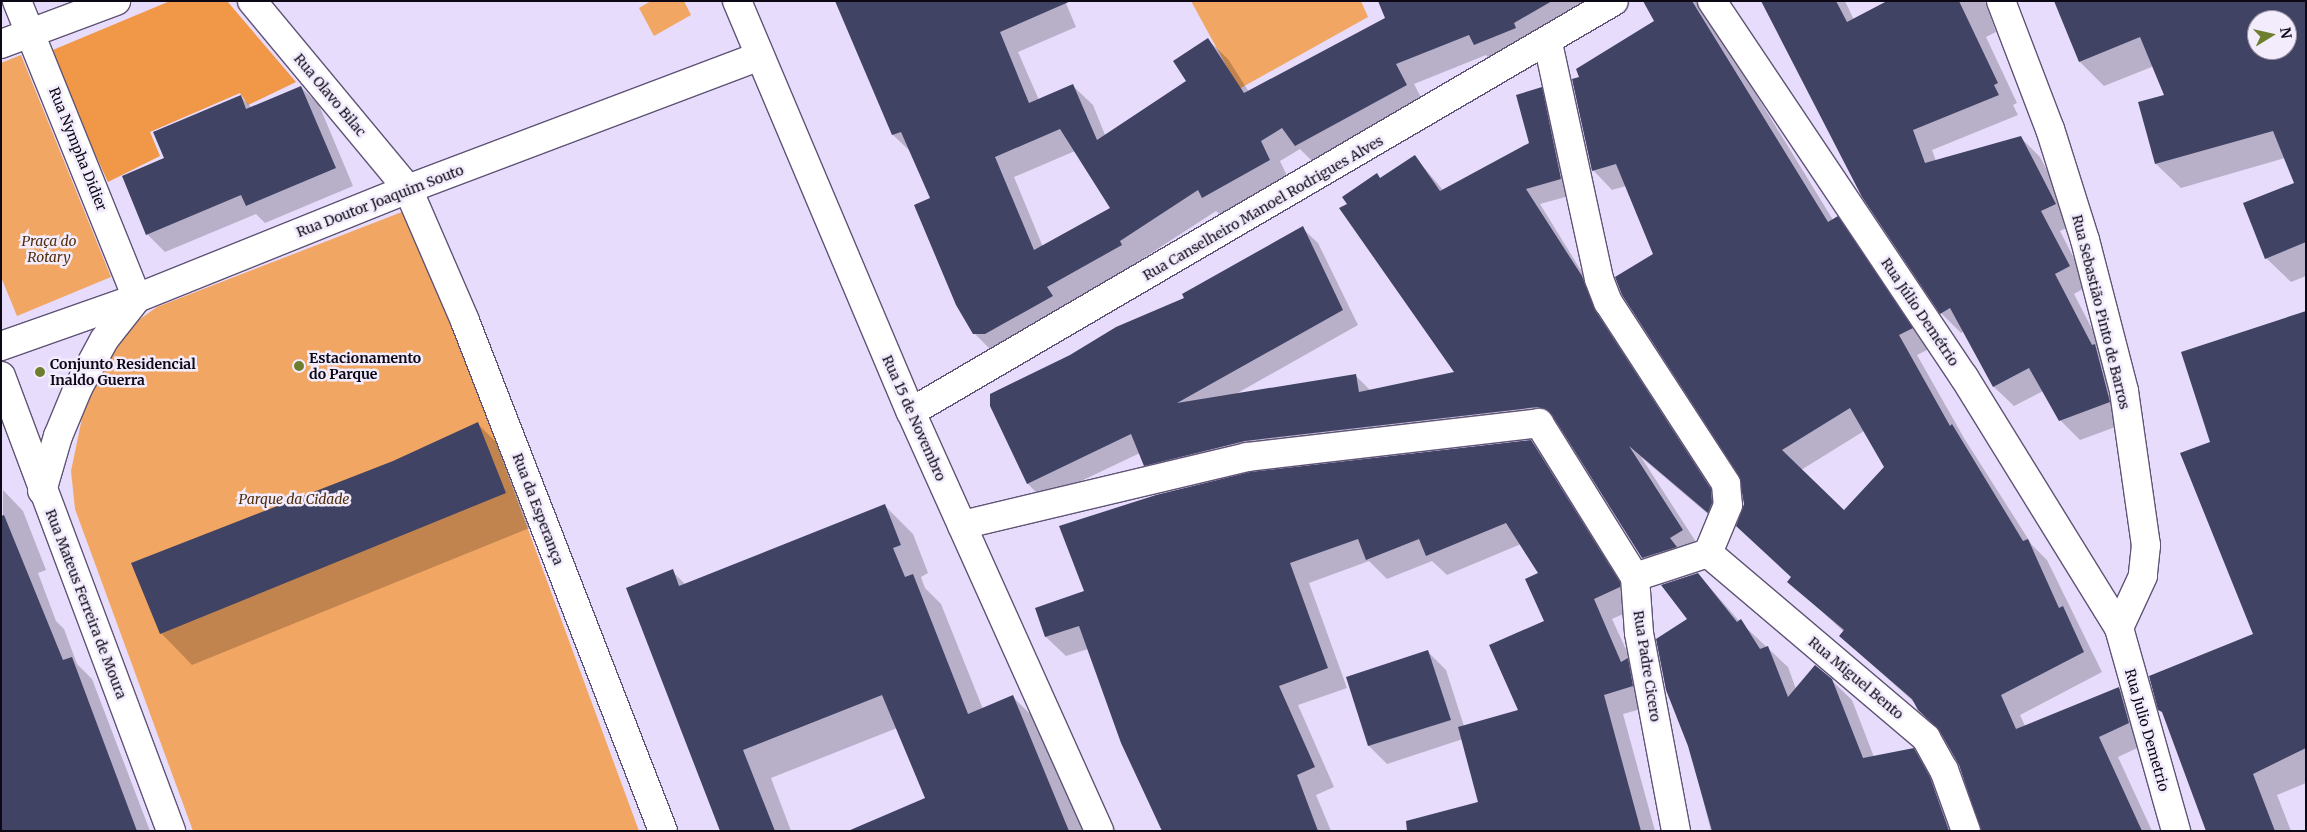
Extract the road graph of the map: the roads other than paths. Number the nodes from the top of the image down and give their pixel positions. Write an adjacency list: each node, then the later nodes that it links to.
1 (17, 1): 8 (street, Rua Nympha Didier)
2 (116, 1): 8 (street)
3 (252, 1): 12 (street, Rua Olavo Bilac)
4 (737, 1): 11 (street, Rua 15 de Novembro)
5 (1614, 1): 9 (street, Rua Canselheiro Manoel Rodrigues Alves)
6 (1712, 1): 21 (street, Rua Júlio Demétrio)
7 (2001, 1): 21 (street, Rua Sebastião Pinto de Barros)
8 (31, 33): 10 (street); 13 (street, Rua Nympha Didier)
9 (1548, 43): 16 (street, Rua Canselheiro Manoel Rodrigues Alves); 19 (street)
10 (1, 44)
11 (760, 56): 12 (street, Rua Doutor Joaquim Souto); 16 (street, Rua 15 de Novembro)
12 (408, 189): 13 (street, Rua Doutor Joaquim Souto); 23 (street, Rua da Esperança)
13 (137, 298): 14 (street, Rua Doutor Joaquim Souto); 17 (street)
14 (1, 346)
15 (1, 376): 17 (street, Rua Mateus Ferreira de Moura)
16 (911, 412): 18 (street, Rua 15 de Novembro)
17 (42, 491): 22 (street, Rua Mateus Ferreira de Moura)
18 (962, 526): 20 (street); 24 (street, Rua 15 de Novembro)
19 (1708, 553): 20 (street); 26 (street, Rua Miguel Bento)
20 (1635, 577): 25 (street, Rua Padre Cicero)
21 (2120, 628): 27 (street, Rua Julio Demetrio)
22 (171, 831)
23 (663, 831)
24 (1099, 831)
25 (1676, 831)
26 (1966, 831)
27 (2176, 831)

